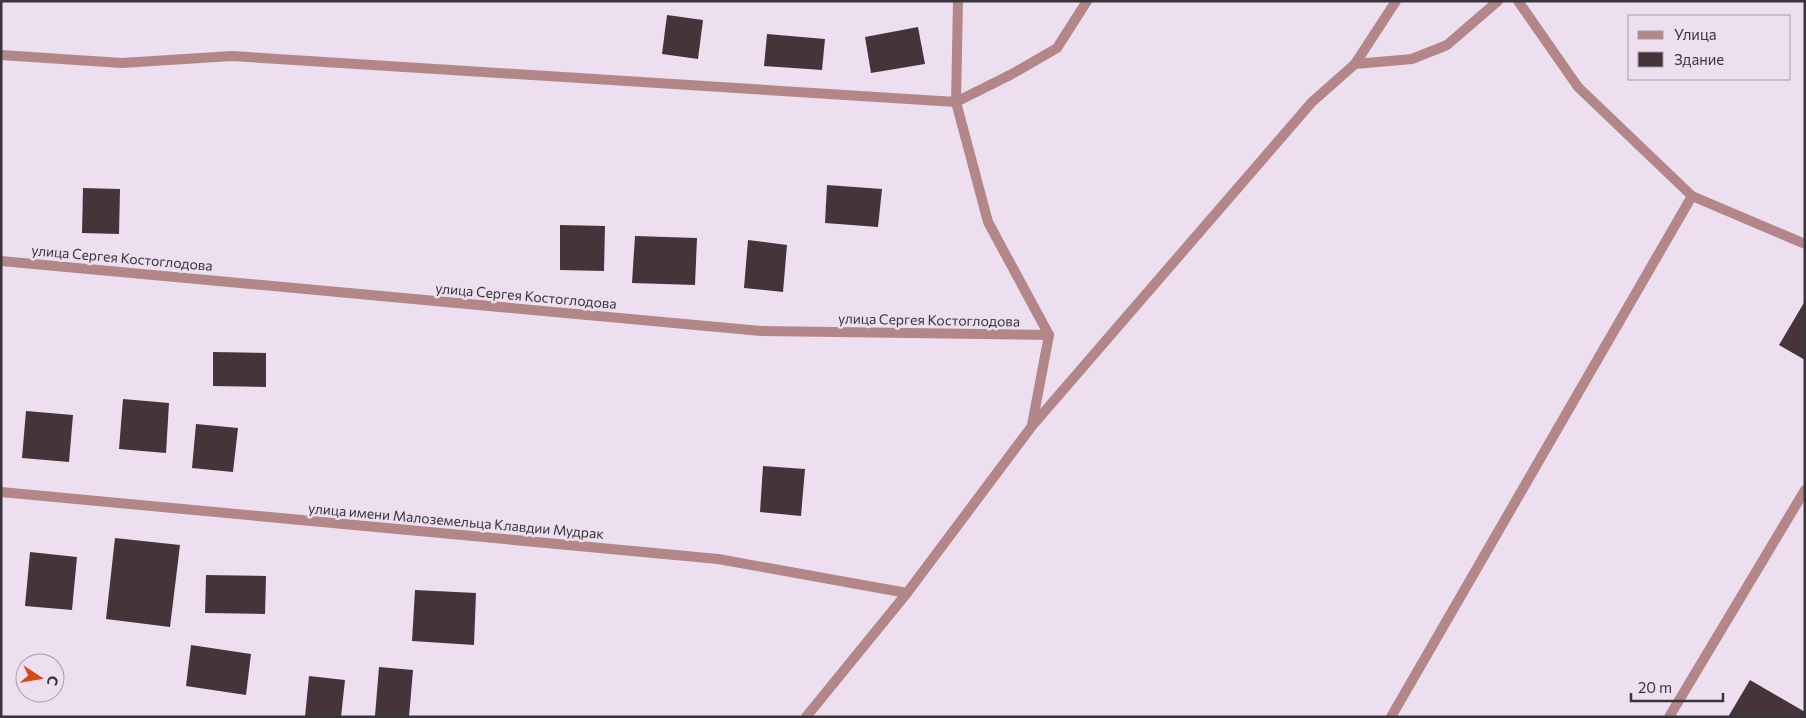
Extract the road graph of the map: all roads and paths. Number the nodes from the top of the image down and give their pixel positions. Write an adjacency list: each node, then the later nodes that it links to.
1 (958, 1): 8 (street)
2 (1087, 1): 8 (street)
3 (1396, 1): 7 (street)
4 (1498, 1): 7 (street)
5 (1518, 1): 9 (street)
6 (1, 55): 8 (street)
7 (1355, 64): 13 (street)
8 (956, 102): 12 (street)
9 (1692, 196): 10 (street); 18 (street)
10 (1805, 244)
11 (1, 261): 12 (street, улица Сергея Костоглодова)
12 (1049, 335): 13 (street)
13 (1032, 426): 16 (street)
14 (1805, 490): 19 (street)
15 (1, 492): 16 (street, улица имени Малоземельца Клавдии Мудрак)
16 (906, 592): 17 (street)
17 (806, 717)
18 (1391, 717)
19 (1669, 717)

